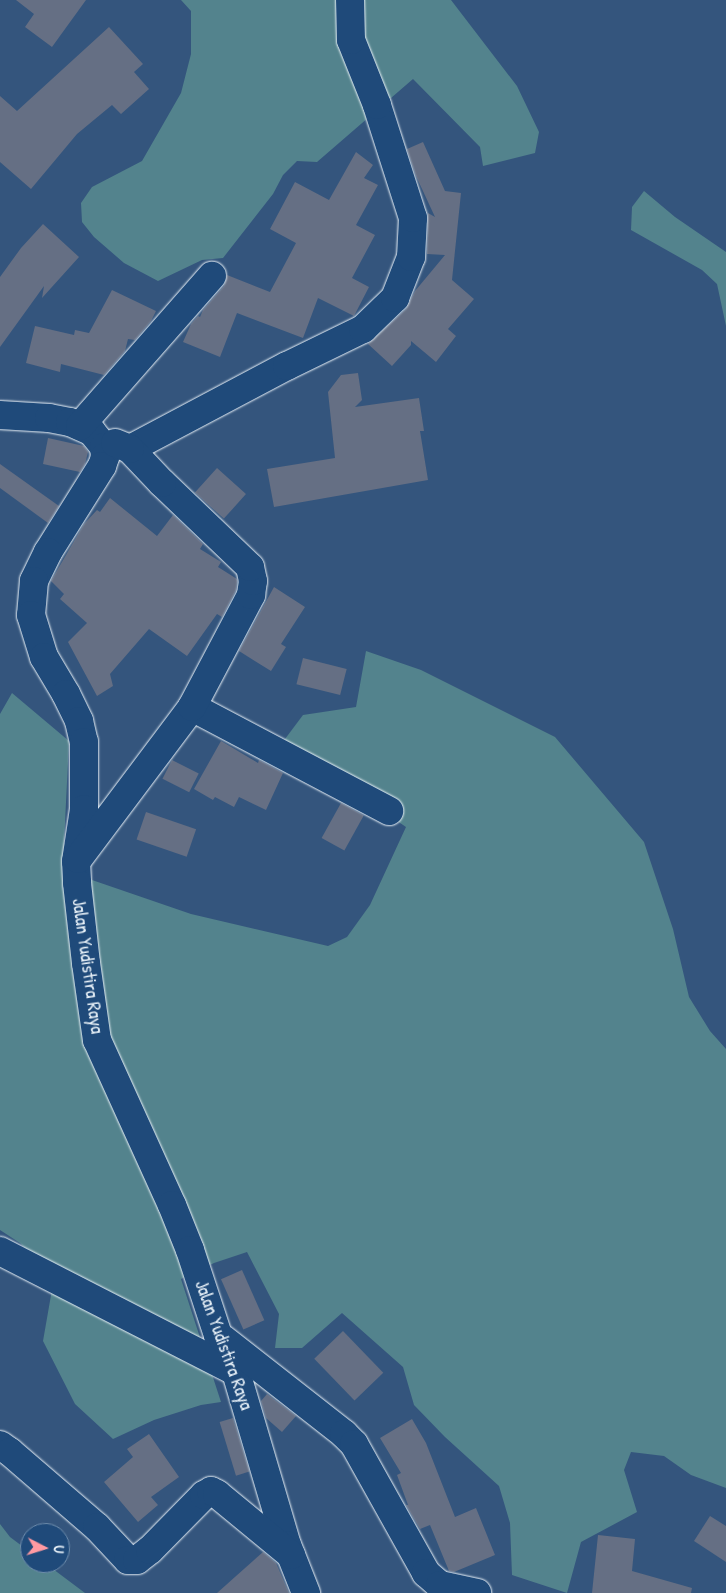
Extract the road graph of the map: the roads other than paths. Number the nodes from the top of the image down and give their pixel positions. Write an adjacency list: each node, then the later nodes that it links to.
1 (350, 0): 5 (street)
2 (212, 276): 4 (street)
3 (0, 414): 4 (street)
4 (91, 434): 5 (street); 8 (street, Jalan Yudistira Raya)
5 (130, 449): 6 (street)
6 (192, 707): 7 (street); 8 (street)
7 (389, 811)
8 (76, 861): 10 (street, Jalan Yudistira Raya)
9 (0, 1251): 11 (street)
10 (218, 1335): 11 (street, Jalan Yudistira Raya); 15 (street)
11 (236, 1372): 13 (street, Jalan Yudistira Raya)
12 (0, 1445): 13 (street)
13 (291, 1555): 14 (street, Jalan Yudistira Raya)
14 (306, 1593)
15 (477, 1593)

